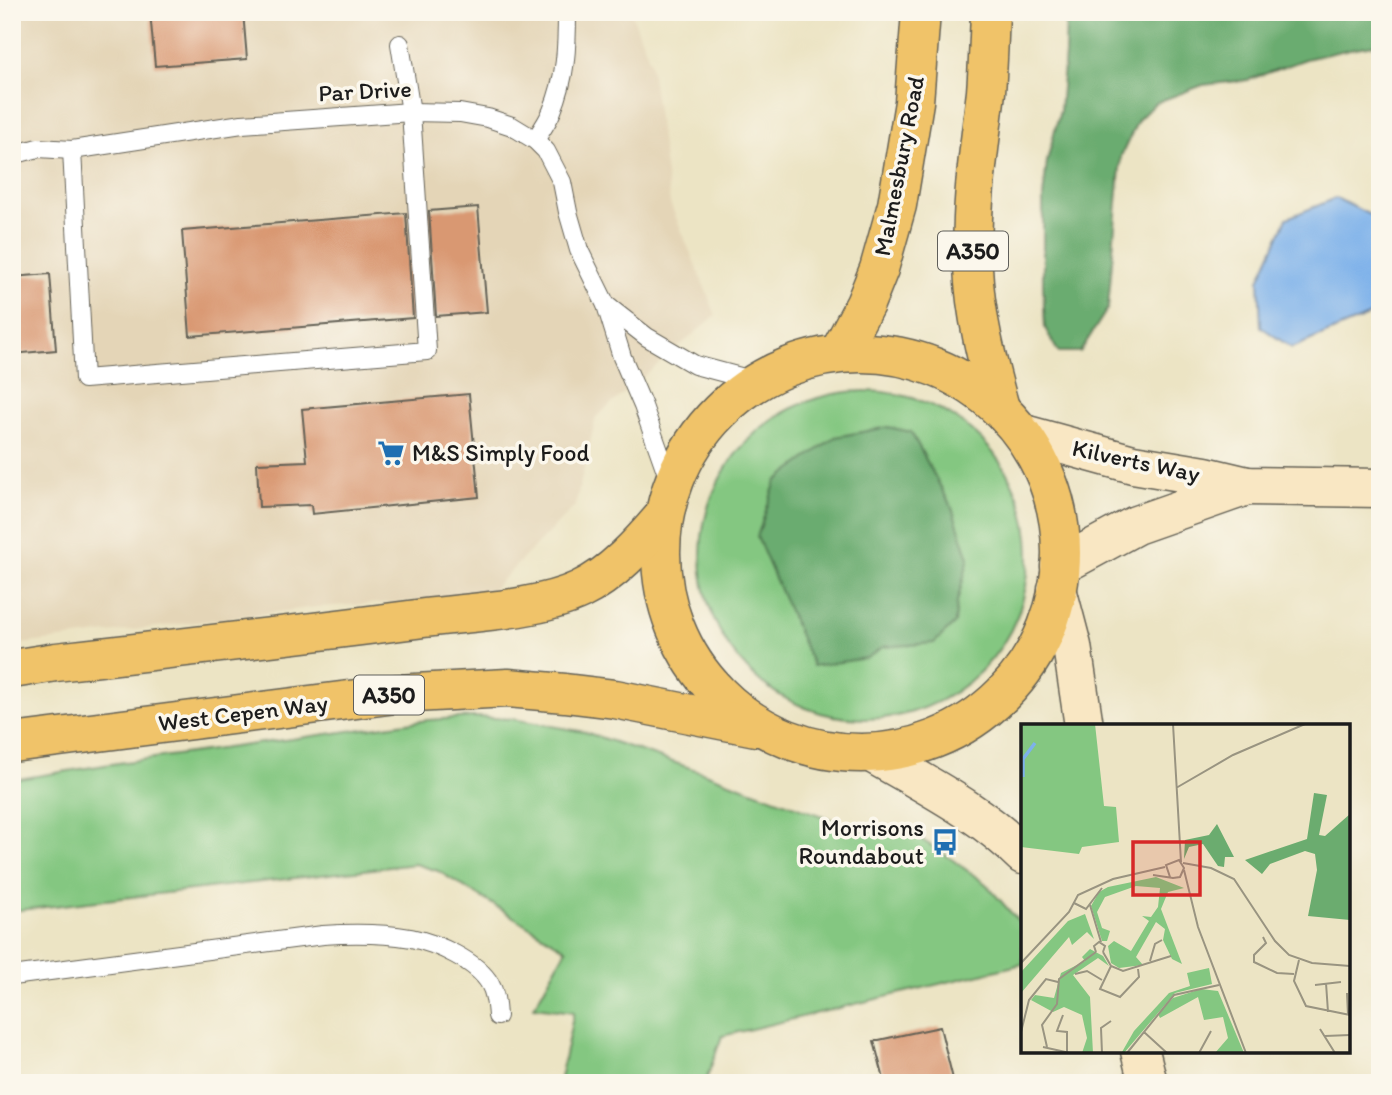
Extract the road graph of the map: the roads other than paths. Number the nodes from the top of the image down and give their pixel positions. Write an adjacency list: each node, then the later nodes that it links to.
1 (567, 12): 6 (lane)
2 (921, 12): 10 (highway, Malmesbury Road)
3 (990, 12): 12 (highway, A350)
4 (400, 44): 5 (lane)
5 (411, 112): 6 (lane, Par Drive); 7 (lane, Par Drive); 7 (lane)
6 (536, 140): 9 (lane, Par Drive)
7 (72, 150): 8 (lane, Par Drive)
8 (12, 155)
9 (606, 305): 11 (lane, Par Drive); 15 (lane, Par Drive)
10 (839, 353): 11 (highway, A350); 12 (highway, A350)
11 (759, 382): 15 (highway, A350)
12 (1012, 421): 13 (main road, Kilverts Way); 16 (highway, A350)
13 (1247, 486): 14 (main road, Kilverts Way); 16 (main road, Kilverts Way)
14 (1380, 488)
15 (667, 501): 17 (highway, A350); 19 (highway, A350)
16 (1058, 578): 18 (main road); 21 (highway, A350)
17 (12, 669)
18 (1084, 724)
19 (765, 729): 20 (highway, West Cepen Way / A350); 21 (highway, A350)
20 (12, 743)
21 (875, 755): 22 (main road)
22 (1021, 853)
23 (12, 976): 24 (lane)
24 (497, 1016)
25 (1140, 1053): 26 (main road)
26 (1148, 1083)

